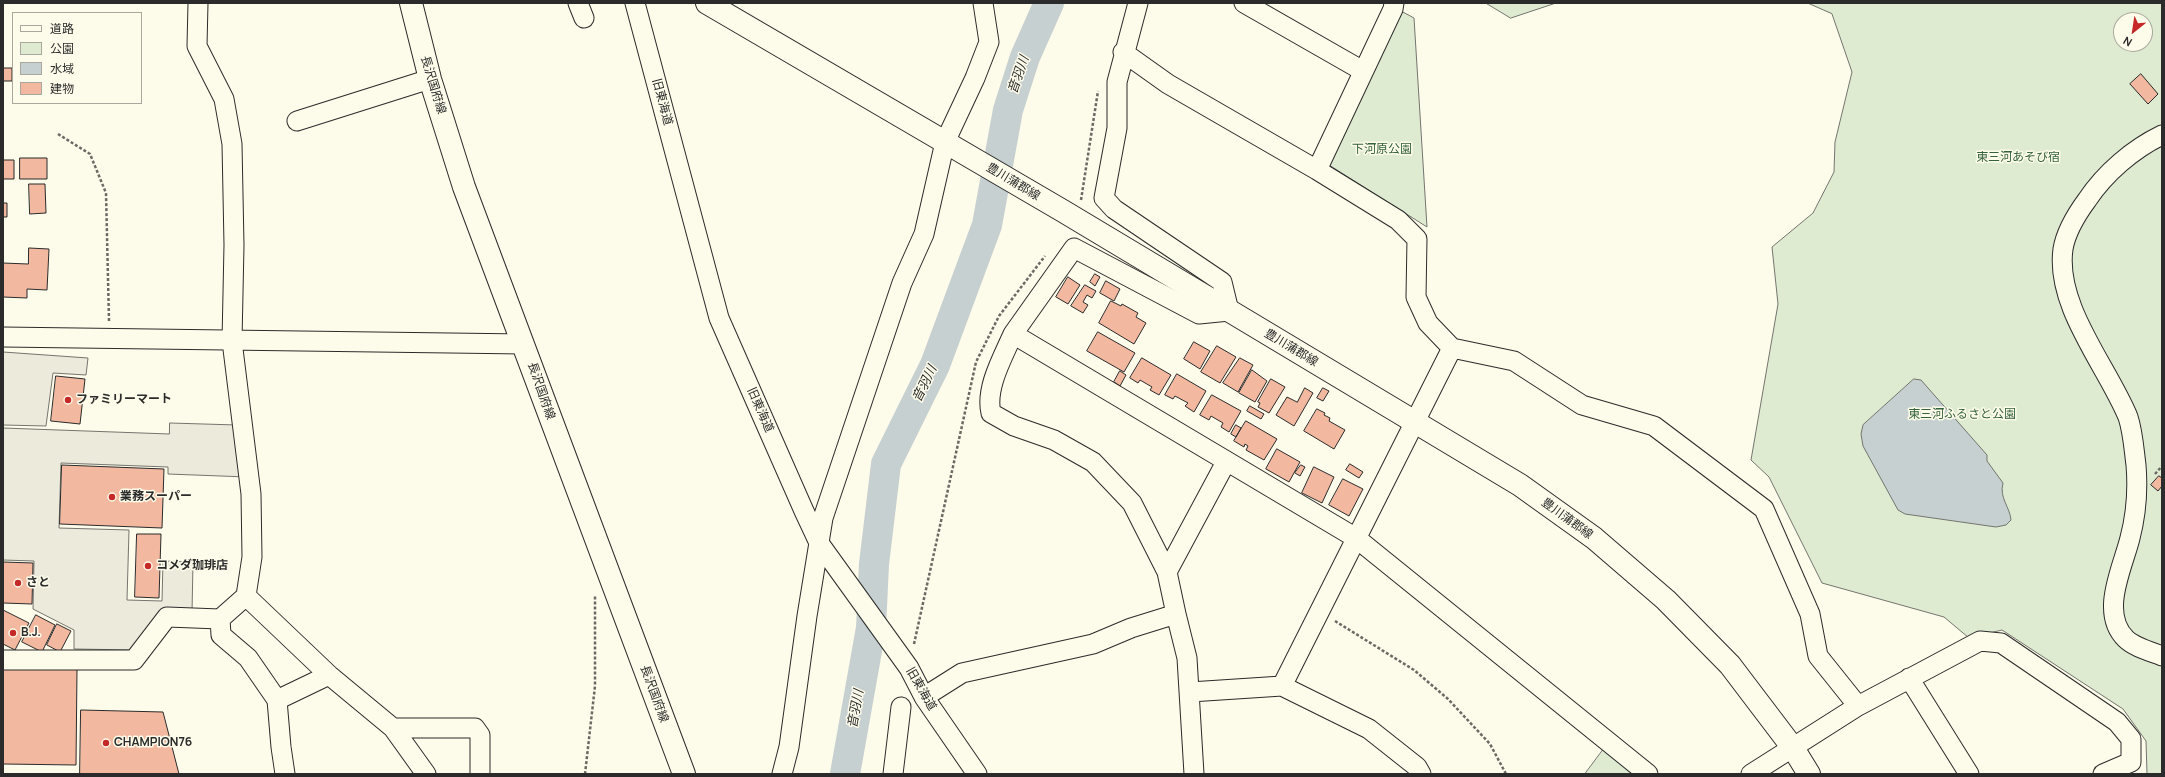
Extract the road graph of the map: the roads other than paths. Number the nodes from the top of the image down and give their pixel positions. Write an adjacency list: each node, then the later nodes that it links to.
1 (198, 3): 19 (street)
2 (411, 3): 11 (main road, 長沢国府線)
3 (635, 3): 25 (street, 旧東海道)
4 (707, 3): 14 (main road, 豊川蒲郡線)
5 (983, 3): 14 (street)
6 (1138, 3): 9 (street)
7 (1244, 3): 10 (street)
8 (1394, 3): 10 (street)
9 (1123, 52): 15 (street); 16 (street)
10 (1363, 71): 15 (street)
11 (430, 79): 12 (street); 20 (main road, 長沢国府線)
12 (297, 121)
13 (2162, 135): 30 (street)
14 (949, 144): 16 (main road, 豊川蒲郡線); 25 (street)
15 (1317, 170): 21 (street)
16 (1229, 311): 17 (street); 22 (main road, 豊川蒲郡線)
17 (1013, 334): 23 (street); 26 (street)
18 (3, 337): 19 (street)
19 (232, 341): 20 (street); 27 (street)
20 (524, 344): 45 (main road, 長沢国府線)
21 (1452, 348): 22 (street); 38 (street)
22 (1414, 422): 24 (street); 41 (main road, 豊川蒲郡線)
23 (1226, 462): 24 (street); 26 (street)
24 (1356, 538): 34 (street); 51 (street)
25 (823, 549): 36 (street, 旧東海道); 46 (street)
26 (1167, 572): 28 (street)
27 (246, 596): 29 (street); 32 (street)
28 (1176, 614): 35 (street); 36 (street)
29 (220, 619): 31 (street); 37 (street)
30 (2162, 656)
31 (3, 660)
32 (329, 675): 37 (street); 40 (street)
33 (1909, 678): 38 (street); 54 (street); 55 (street)
34 (1282, 686): 35 (street); 50 (street)
35 (1190, 692): 49 (street)
36 (924, 697): 48 (street, 旧東海道)
37 (278, 700): 42 (street)
38 (1858, 706): 41 (street)
39 (901, 707): 47 (street)
40 (393, 728): 43 (street); 44 (street)
41 (1793, 748): 52 (street); 53 (main road, 豊川蒲郡線)
42 (285, 774)
43 (426, 774)
44 (480, 774)
45 (684, 774)
46 (782, 774)
47 (894, 774)
48 (976, 774)
49 (1194, 774)
50 (1421, 774)
51 (1648, 774)
52 (1751, 774)
53 (1809, 774)
54 (1969, 774)
55 (2103, 774)

